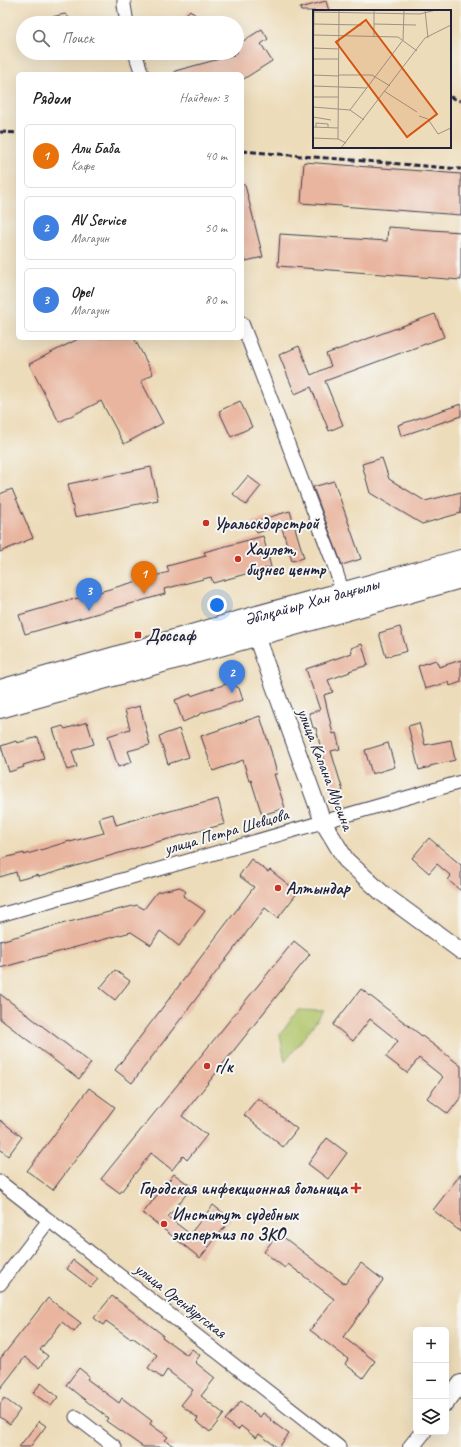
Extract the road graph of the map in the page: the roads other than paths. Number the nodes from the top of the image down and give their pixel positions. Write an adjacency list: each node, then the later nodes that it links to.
1 (124, 0): 2 (street)
2 (126, 16)
3 (137, 60): 4 (street)
4 (141, 72)
5 (244, 327): 8 (street)
6 (461, 560): 8 (main road, Әбілқайыр Хан даңғылы)
7 (461, 578): 8 (main road, Әбілқайыр Хан даңғылы)
8 (345, 601): 9 (main road, Әбілқайыр Хан даңғылы)
9 (252, 627): 10 (main road, Әбілқайыр Хан даңғылы); 11 (main road, Әбілқайыр Хан даңғылы); 13 (street, улица Капана Мусина)
10 (0, 690)
11 (0, 708)
12 (461, 782): 13 (street, улица Петра Шевцова)
13 (323, 822): 14 (street, улица Петра Шевцова); 15 (street, улица Капана Мусина)
14 (0, 915)
15 (461, 951)
16 (0, 1182): 17 (street, улица Оренбургская)
17 (48, 1220): 18 (street); 24 (street, улица Оренбургская)
18 (0, 1284)
19 (461, 1384): 20 (street)
20 (449, 1399)
21 (76, 1417): 23 (street)
22 (421, 1435): 25 (street)
23 (115, 1447)
24 (339, 1447)
25 (411, 1447)

